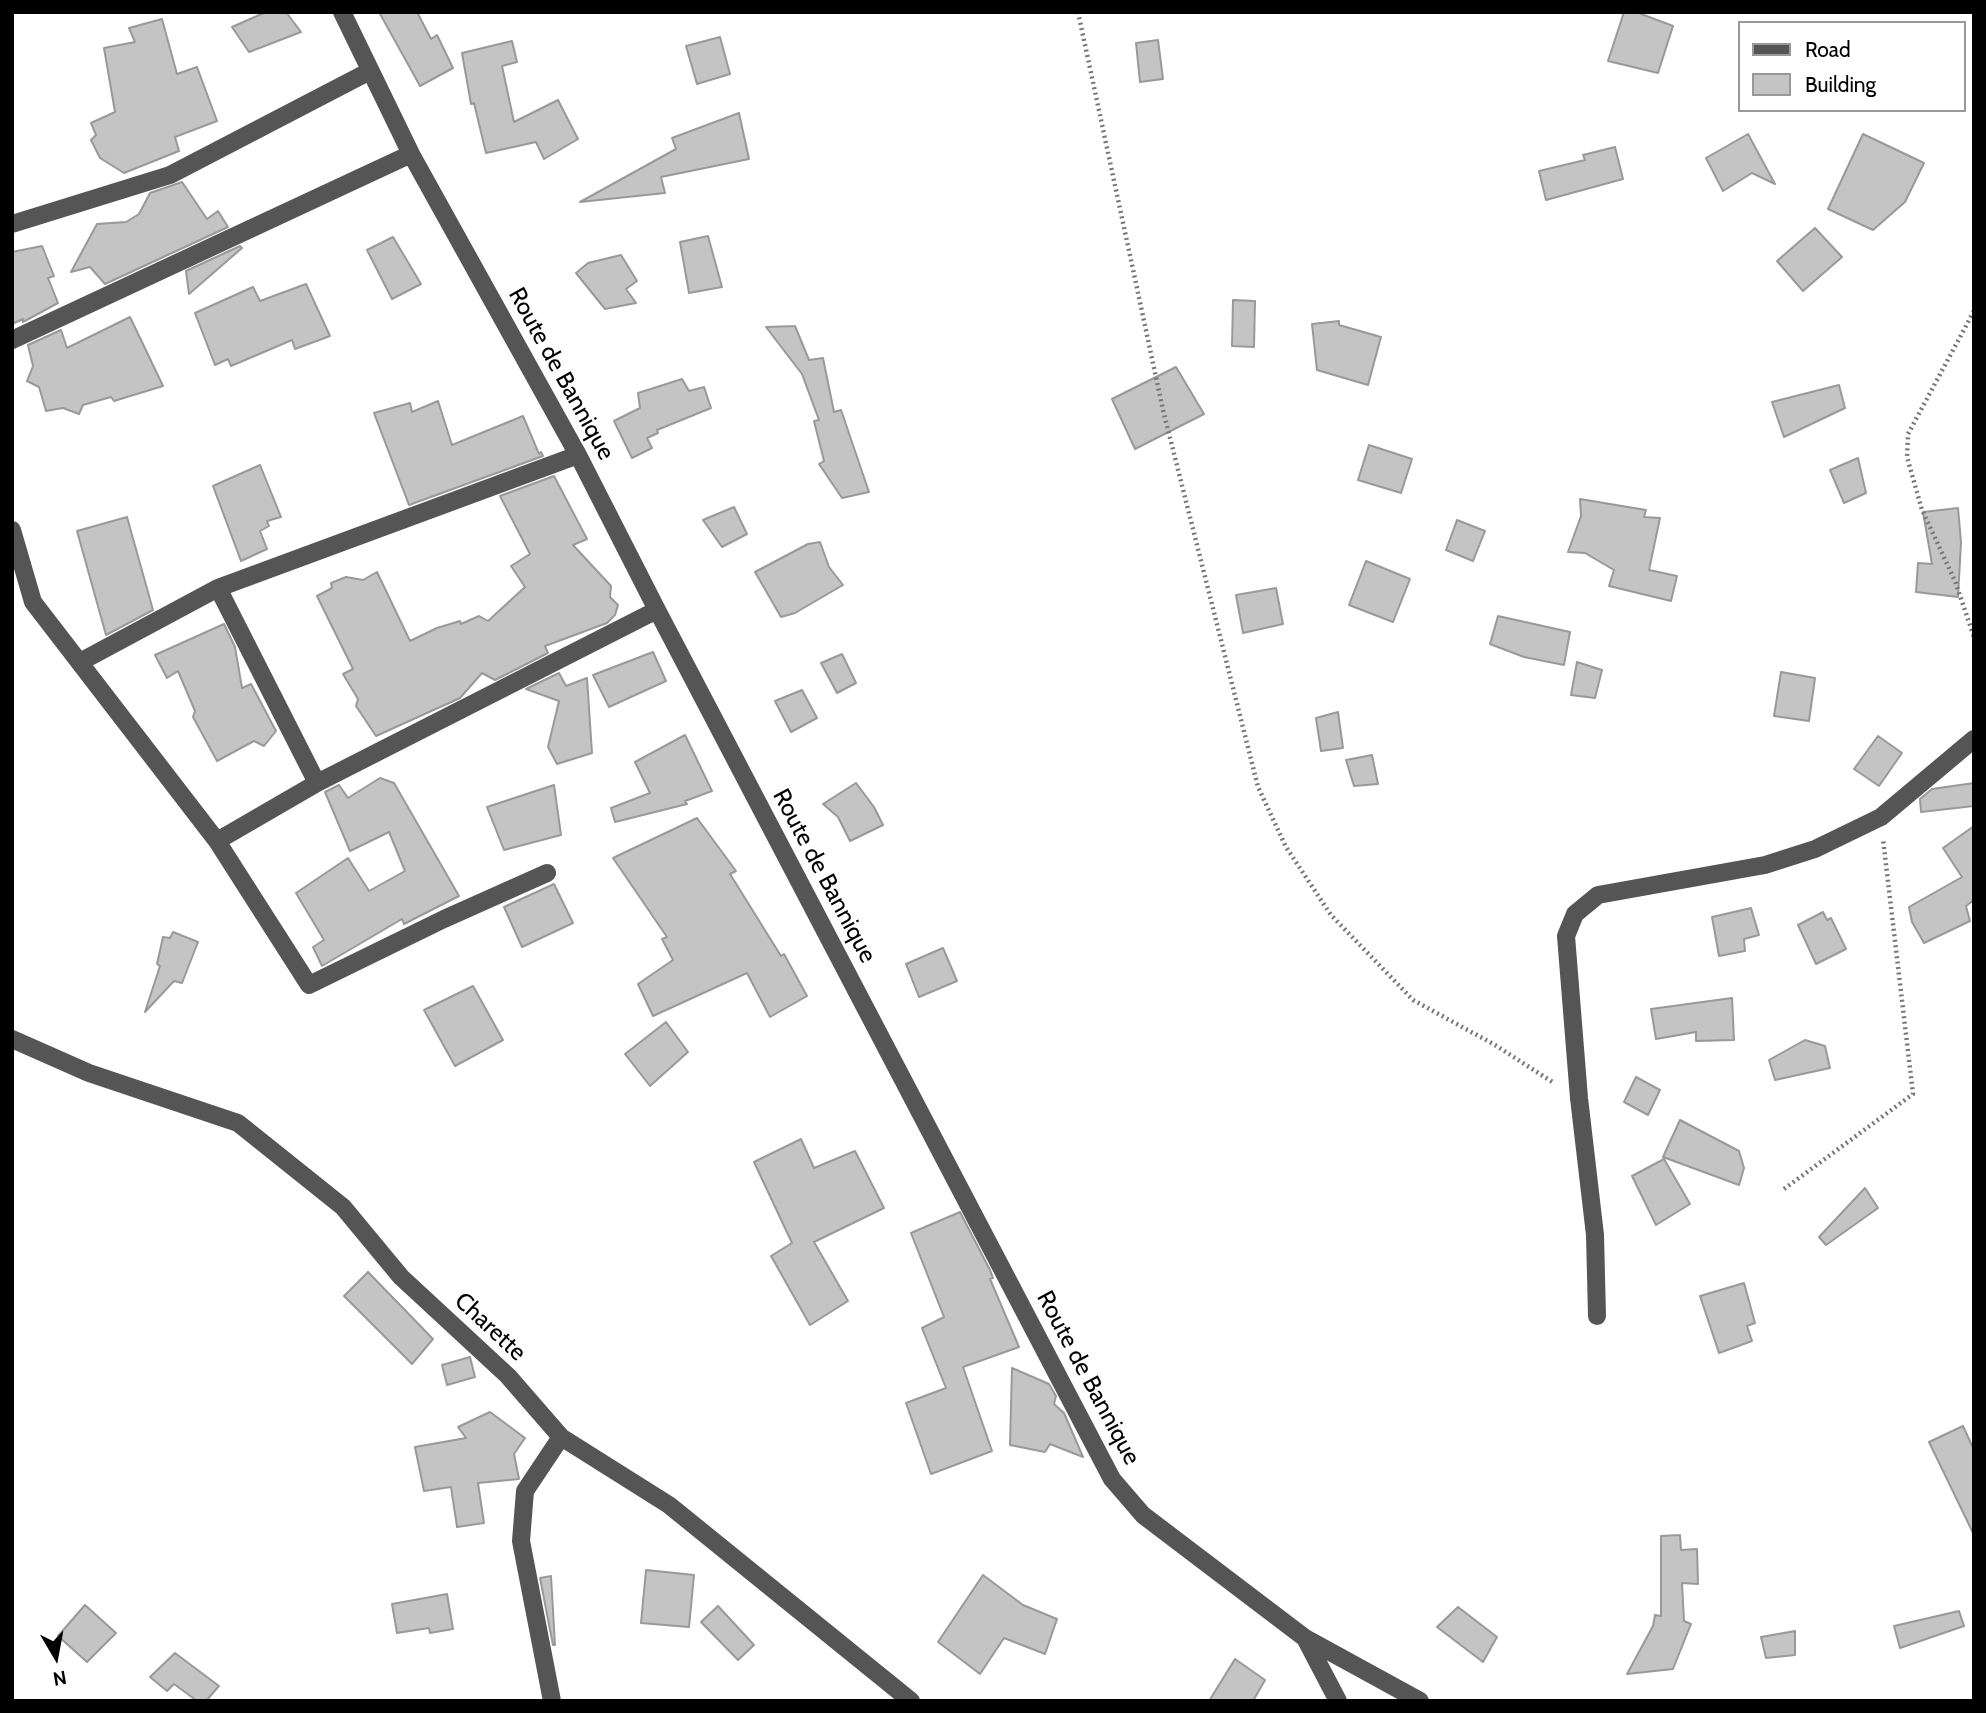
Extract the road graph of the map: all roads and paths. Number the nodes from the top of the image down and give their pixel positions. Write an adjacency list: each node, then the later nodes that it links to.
1 (342, 12): 3 (street, Route de Bannique)
2 (1078, 12): 20 (path)
3 (370, 71): 4 (street, Route de Bannique); 5 (street)
4 (411, 154): 7 (street); 8 (street, Route de Bannique)
5 (12, 224)
6 (1974, 311): 12 (path)
7 (12, 340)
8 (578, 455): 10 (street); 11 (street, Route de Bannique)
9 (12, 530): 13 (street)
10 (218, 588): 13 (street); 15 (street)
11 (657, 610): 15 (street); 24 (street, Route de Bannique)
12 (1974, 637)
13 (80, 662): 17 (street)
14 (1974, 739): 16 (street)
15 (317, 783): 17 (street)
16 (1881, 817): 20 (street); 21 (path)
17 (217, 841): 18 (street)
18 (547, 873)
19 (12, 1039): 23 (street, Charette)
20 (1579, 1098): 22 (street)
21 (1784, 1189)
22 (1597, 1316)
23 (561, 1437): 26 (street); 27 (street, Charette)
24 (1305, 1638): 25 (street, Route de Bannique); 28 (street)
25 (1334, 1696)
26 (552, 1701)
27 (911, 1701)
28 (1420, 1701)

